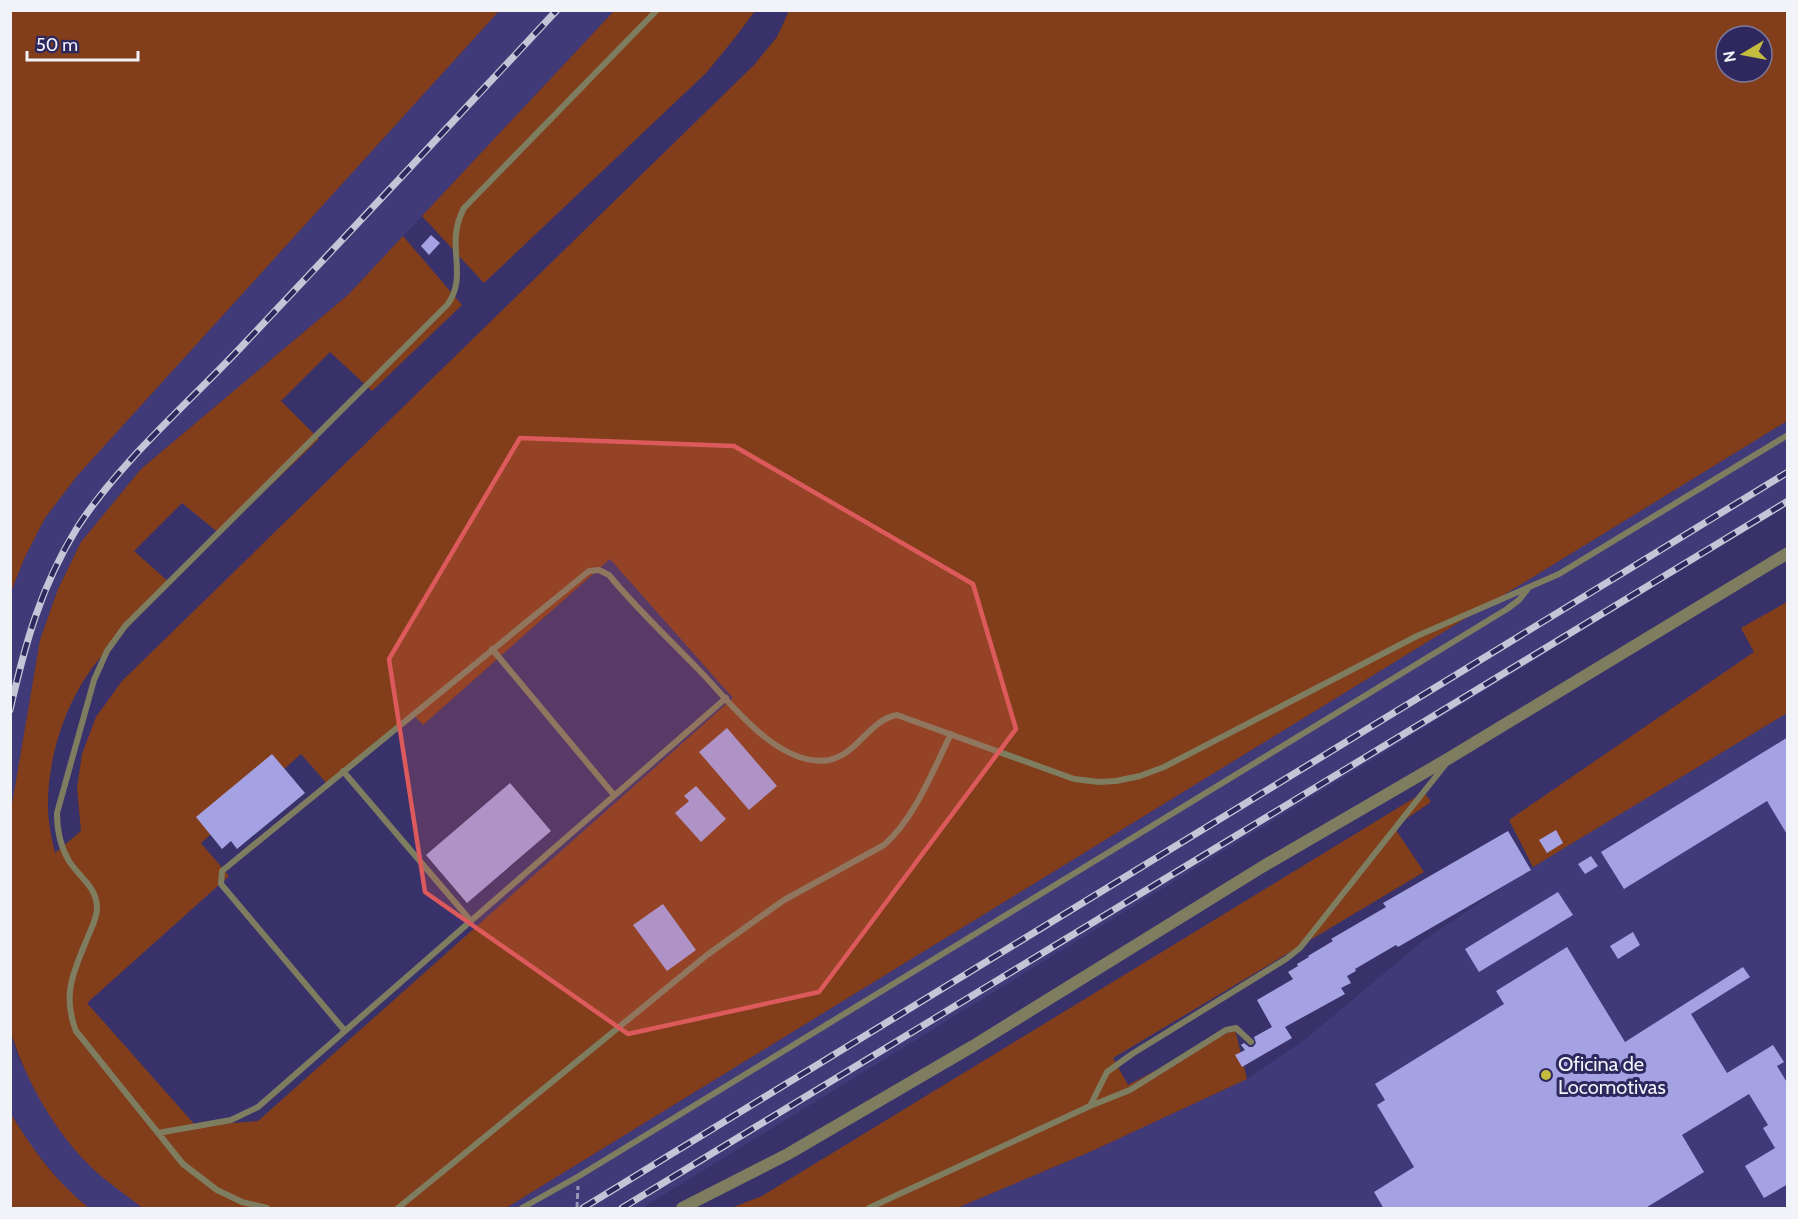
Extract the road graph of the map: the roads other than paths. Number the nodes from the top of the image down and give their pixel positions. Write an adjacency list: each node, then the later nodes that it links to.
1 (657, 10): 15 (lane)
2 (1788, 435): 4 (lane)
3 (1788, 553): 8 (street)
4 (1527, 589): 7 (lane); 18 (lane)
5 (492, 649): 6 (lane); 9 (lane); 10 (lane)
6 (726, 698): 7 (lane); 10 (lane)
7 (951, 734): 17 (lane)
8 (1451, 757): 14 (lane); 19 (street)
9 (343, 771): 11 (lane); 12 (lane)
10 (614, 795): 11 (lane)
11 (471, 921): 12 (lane)
12 (345, 1031): 15 (lane)
13 (1251, 1042): 14 (lane)
14 (1090, 1106): 20 (lane)
15 (158, 1132): 16 (lane)
16 (267, 1209)
17 (398, 1209)
18 (522, 1209)
19 (682, 1209)
20 (869, 1209)

